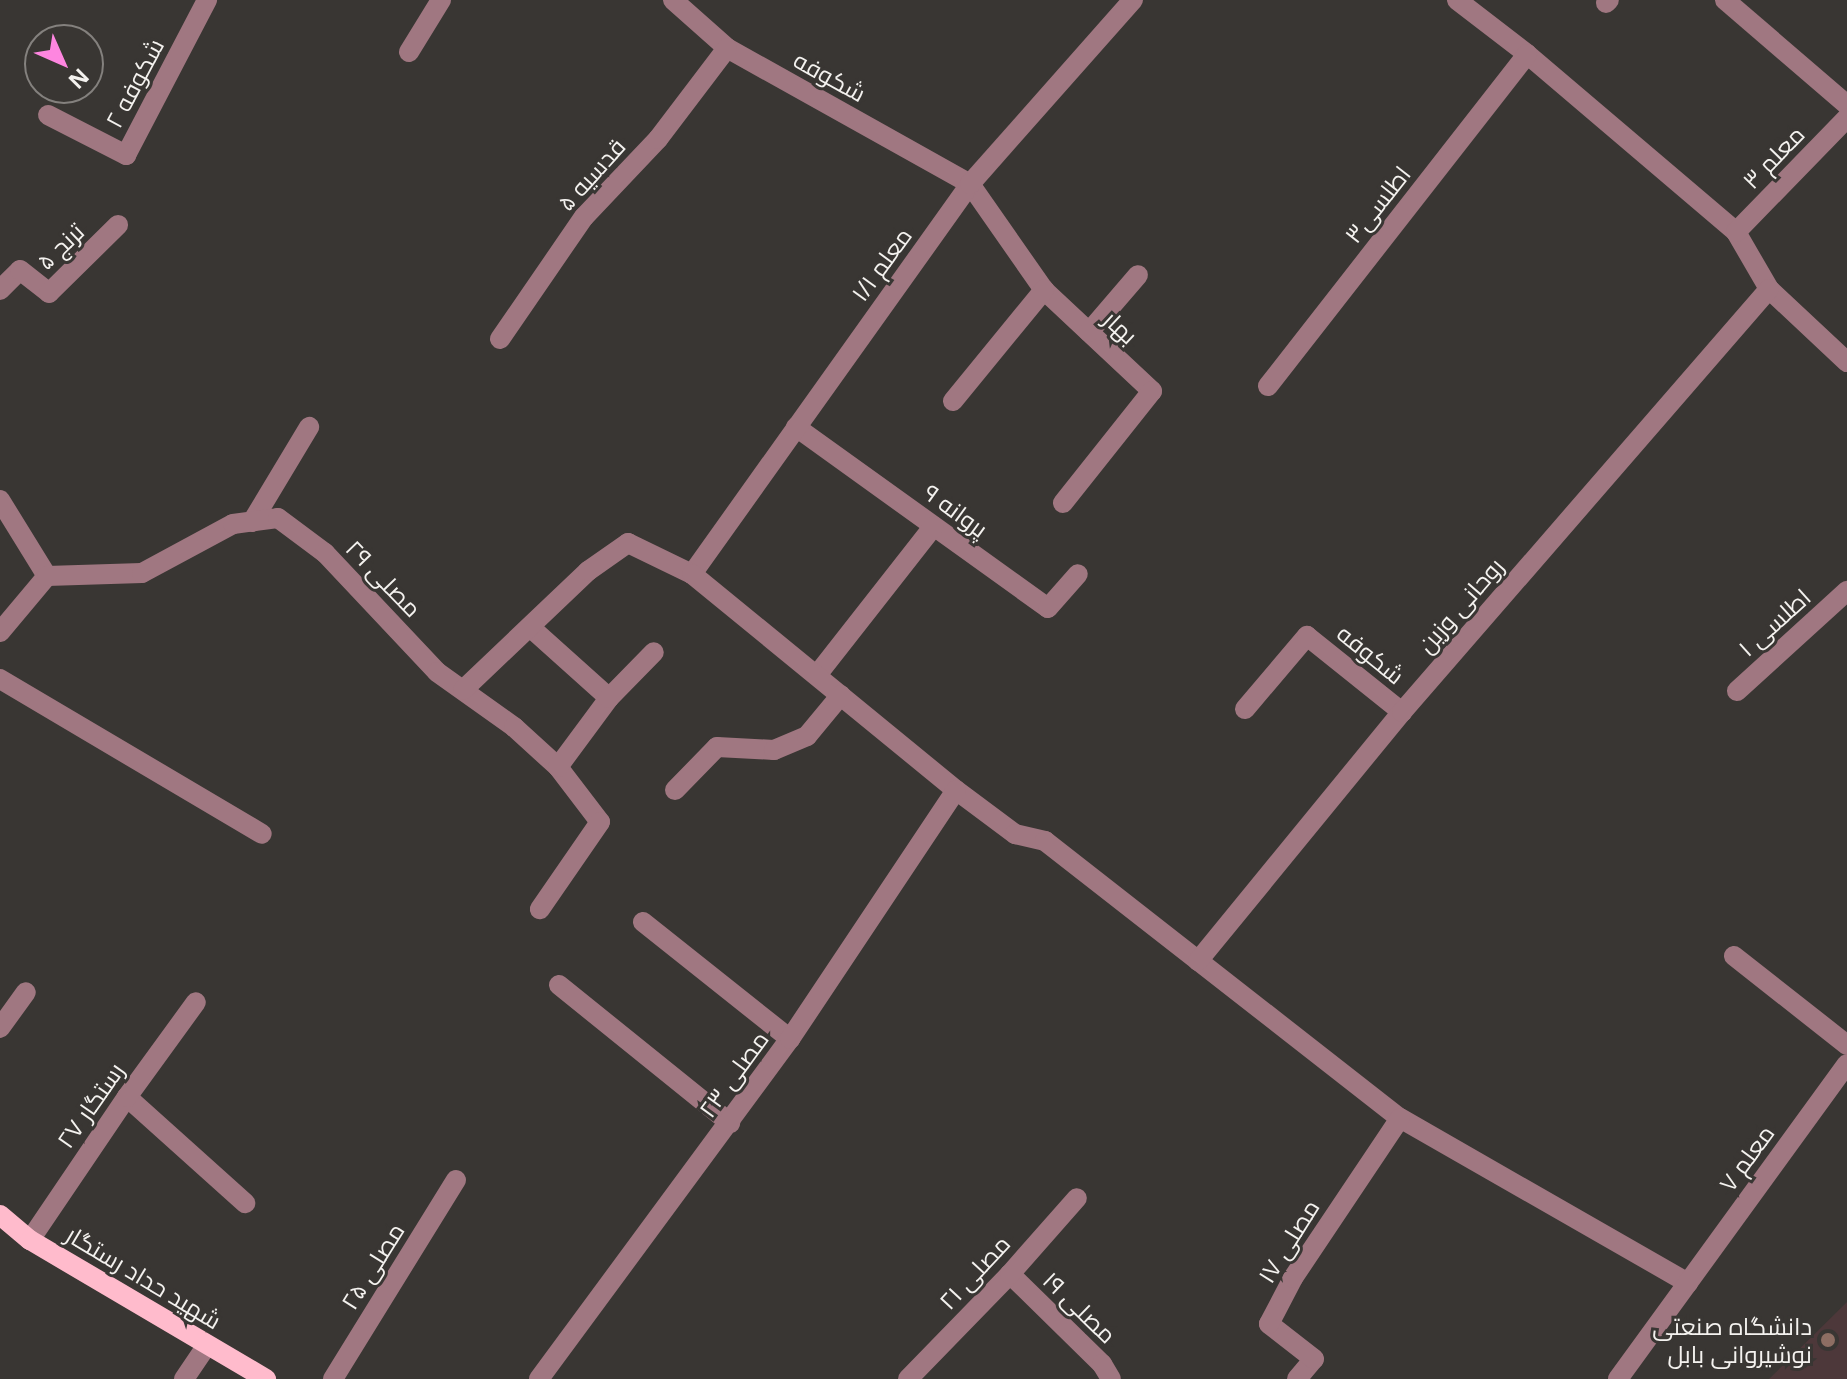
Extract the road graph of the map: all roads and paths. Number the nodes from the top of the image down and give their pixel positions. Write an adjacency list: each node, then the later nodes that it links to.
1 (207, 0): 11 (street, شکوفه ۲)
2 (441, 0): 8 (street)
3 (673, 0): 7 (street, شکوفه)
4 (1133, 0): 13 (street, معلم ۱/۱)
5 (1457, 0): 9 (street)
6 (1725, 0): 10 (street)
7 (727, 48): 13 (street, شکوفه); 21 (street, قدسیه ۵)
8 (409, 52)
9 (1527, 54): 15 (street); 23 (street, اطلسی۳)
10 (1847, 105)
11 (48, 115)
12 (1847, 118): 15 (street, معلم ۳)
13 (970, 184): 19 (street, بهار); 26 (street, معلم ۱/۱)
14 (118, 225): 18 (street, ترنج ۵)
15 (1736, 232): 17 (street)
16 (1138, 275): 20 (street)
17 (1769, 289): 22 (street); 45 (street, روحانی وزین)
18 (0, 290)
19 (1044, 290): 20 (street, بهار); 24 (street)
20 (1089, 332): 28 (street, بهار)
21 (500, 339)
22 (1847, 362)
23 (1268, 386)
24 (953, 401)
25 (309, 427): 29 (street)
26 (796, 427): 30 (street, پروانه ۹); 31 (street, معلم ۱/۱)
27 (0, 500): 33 (street)
28 (1063, 503)
29 (252, 522): 33 (street, مصلی ۲۹); 40 (street, مصلی ۲۹)
30 (934, 526): 32 (street, پروانه ۹); 38 (street)
31 (692, 574): 35 (street); 38 (street)
32 (1078, 574)
33 (47, 576): 36 (street)
34 (1847, 591): 41 (street, اطلسی ۱)
35 (530, 627): 40 (street); 43 (street)
36 (0, 632)
37 (654, 652): 43 (street)
38 (817, 675): 42 (street)
39 (0, 679): 49 (street)
40 (463, 690): 46 (street, مصلی ۲۹)
41 (1737, 691)
42 (841, 695): 47 (street); 48 (street)
43 (609, 698): 46 (street)
44 (1245, 709): 45 (street, شکوفه)
45 (1402, 712): 53 (street, روحانی وزین)
46 (558, 767): 50 (street, مصلی ۲۹)
47 (675, 790)
48 (956, 790): 53 (street); 58 (street, مصلی ۲۳)
49 (262, 834)
50 (540, 909)
51 (643, 922): 58 (street)
52 (1734, 956): 59 (street)
53 (1198, 961): 62 (street)
54 (559, 985): 63 (street)
55 (26, 992): 57 (street)
56 (196, 1002): 61 (street, رستگار ۲۷)
57 (0, 1028)
58 (790, 1039): 63 (street, مصلی ۲۳)
59 (1847, 1045)
60 (1847, 1064): 70 (street, معلم ۷)
61 (127, 1097): 66 (street); 68 (street, رستگار ۲۷)
62 (1400, 1118): 70 (street); 78 (street, مصلی ۱۷)
63 (730, 1123): 75 (street, مصلی ۲۳)
64 (456, 1180): 74 (street, مصلی ۲۵)
65 (1077, 1198): 69 (street, مصلی ۲۱)
66 (245, 1203)
67 (0, 1215): 68 (main road, شهید حداد رستگار)
68 (30, 1240): 71 (main road, شهید حداد رستگار)
69 (1010, 1274): 76 (street, مصلی ۲۱); 77 (street, مصلی ۱۹)
70 (1688, 1283): 79 (street, معلم ۷)
71 (207, 1345): 72 (street); 73 (main road, شهید حداد رستگار)
72 (184, 1379)
73 (266, 1379)
74 (333, 1379)
75 (539, 1379)
76 (908, 1379)
77 (1111, 1379)
78 (1297, 1379)
79 (1618, 1379)

